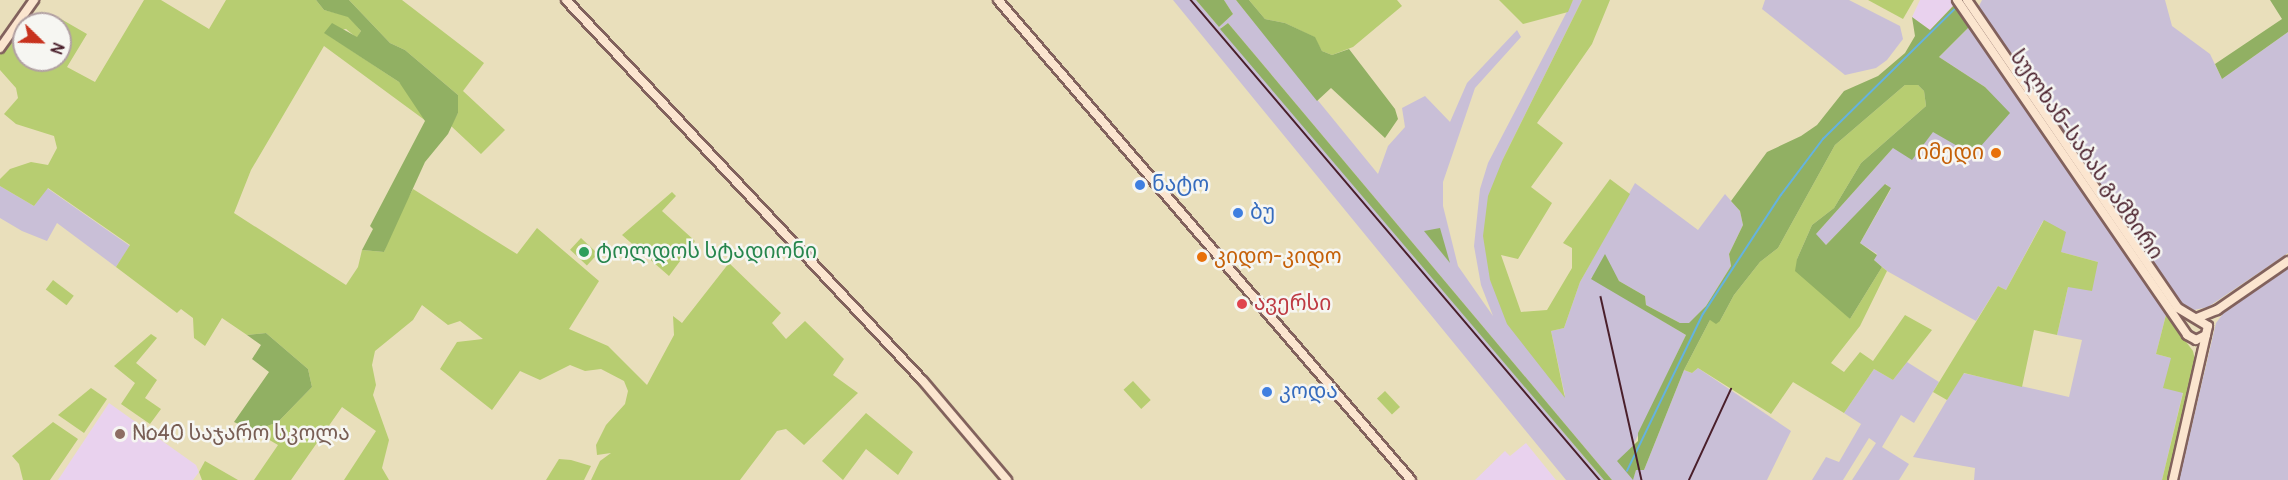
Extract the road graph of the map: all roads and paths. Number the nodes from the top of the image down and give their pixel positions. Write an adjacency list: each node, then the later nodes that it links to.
1 (34, 0): 6 (main road)
2 (566, 0): 14 (main road)
3 (998, 0): 15 (main road)
4 (1957, 0): 5 (main road, სულხან-საბას გამზირი)
5 (1968, 5): 9 (main road, სულხან-საბას გამზირი); 10 (main road, სულხან-საბას გამზირი)
6 (0, 48)
7 (2288, 261): 8 (main road)
8 (2217, 310): 9 (main road); 11 (main road)
9 (2196, 318): 10 (main road); 11 (main road, სულხან-საბას გამზირი)
10 (2186, 331): 12 (main road, სულხან-საბას გამზირი)
11 (2207, 332): 12 (main road); 13 (main road)
12 (2196, 340): 13 (main road)
13 (2199, 354): 16 (main road)
14 (1007, 480)
15 (1411, 480)
16 (2173, 480)

